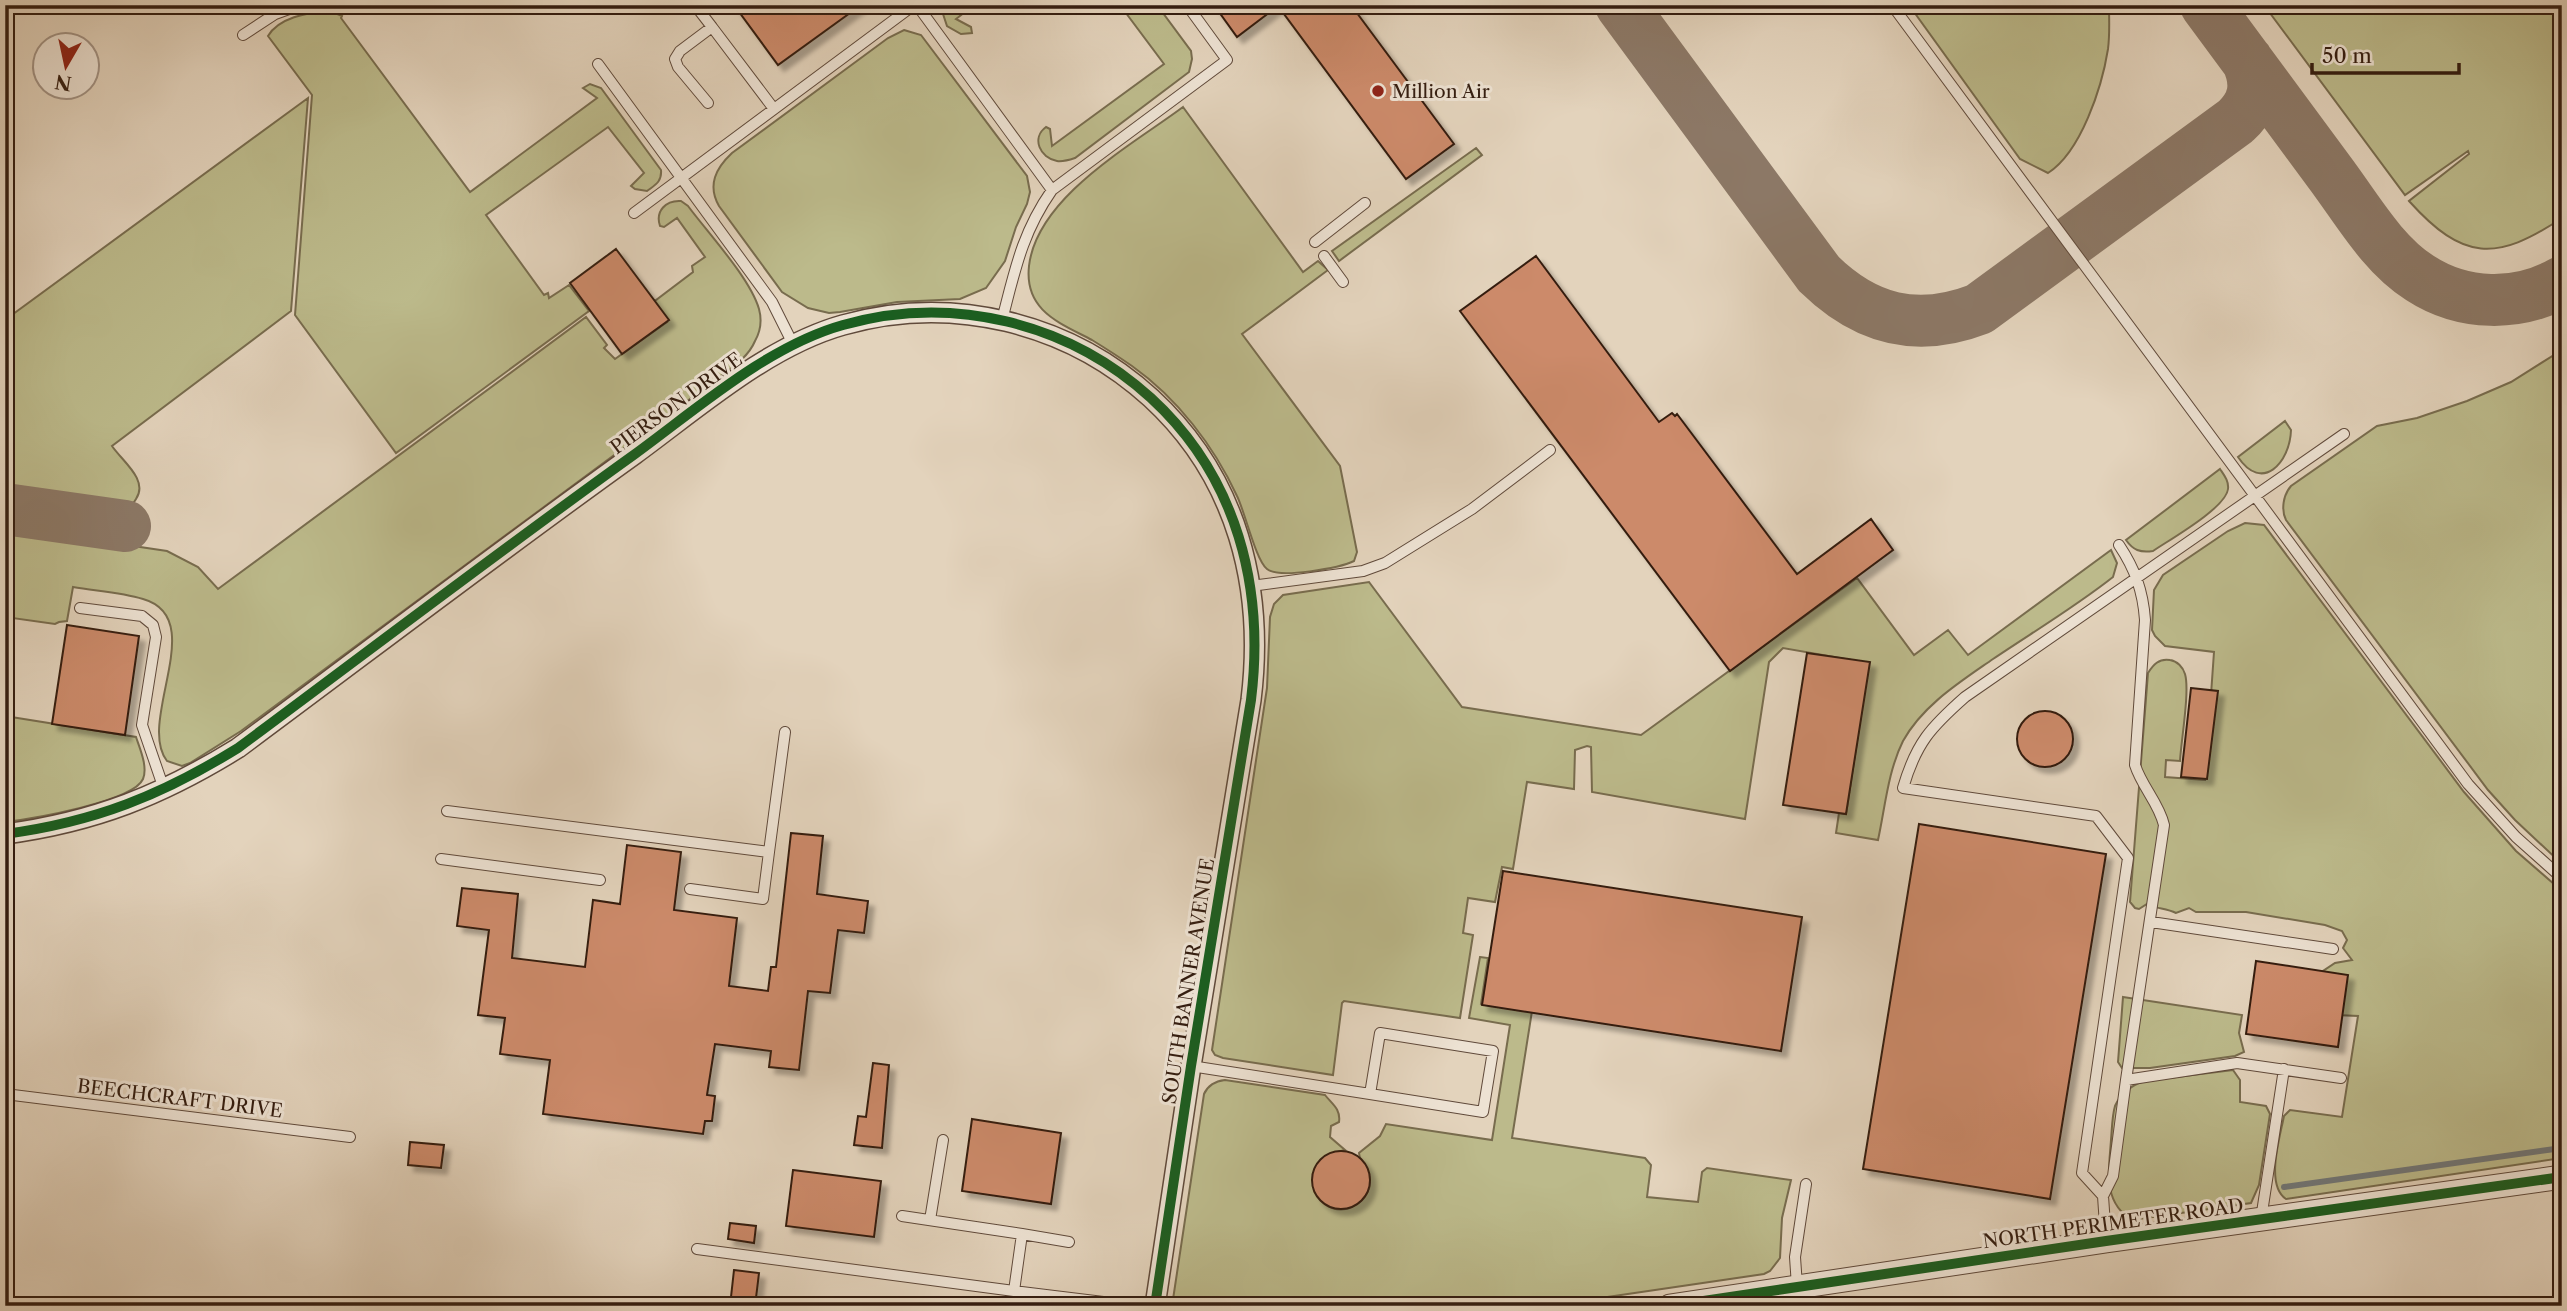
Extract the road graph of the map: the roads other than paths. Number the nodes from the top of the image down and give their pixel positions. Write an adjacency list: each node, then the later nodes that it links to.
1 (300, 5): 7 (lane)
2 (695, 5): 6 (lane)
3 (915, 5): 10 (lane); 12 (lane)
4 (1187, 5): 12 (lane)
5 (1892, 5): 22 (lane)
6 (712, 27): 9 (lane); 10 (lane)
7 (243, 35)
8 (598, 64): 11 (lane)
9 (708, 103)
10 (774, 109): 11 (lane)
11 (681, 179): 14 (lane); 19 (lane)
12 (1052, 190): 18 (lane)
13 (1365, 203): 15 (lane)
14 (634, 214)
15 (1315, 242)
16 (1324, 256): 17 (lane)
17 (1343, 282)
18 (1002, 320): 19 (street, PIERSON DRIVE); 25 (street, PIERSON DRIVE)
19 (793, 344): 29 (street, PIERSON DRIVE)
20 (2344, 434): 22 (lane)
21 (1550, 450): 25 (lane)
22 (2254, 496): 24 (lane); 34 (lane)
23 (2119, 545): 24 (lane)
24 (2137, 579): 37 (lane); 49 (lane)
25 (1251, 586): 27 (street, PIERSON DRIVE)
26 (80, 607): 29 (lane)
27 (1256, 662): 39 (street, SOUTH BANNER AVENUE)
28 (785, 732): 32 (lane)
29 (164, 790): 31 (street, PIERSON DRIVE)
30 (447, 811): 32 (lane)
31 (5, 834)
32 (769, 852): 36 (lane)
33 (441, 859): 35 (lane)
34 (2562, 878)
35 (600, 880)
36 (690, 889)
37 (2151, 922): 38 (lane); 42 (lane)
38 (2333, 950)
39 (1191, 1066): 44 (lane); 60 (street, SOUTH BANNER AVENUE)
40 (2284, 1069): 41 (lane); 42 (lane); 51 (lane)
41 (2341, 1078)
42 (2126, 1080): 49 (lane)
43 (5, 1094): 45 (lane, BEECHCRAFT DRIVE)
44 (1370, 1094): 44 (lane)
45 (350, 1137)
46 (943, 1140): 52 (lane)
47 (2562, 1177): 51 (street, NORTH PERIMETER ROAD)
48 (1806, 1184): 57 (lane)
49 (2103, 1196): 54 (lane)
50 (902, 1216): 52 (lane)
51 (2260, 1219): 54 (street, NORTH PERIMETER ROAD)
52 (930, 1220): 53 (lane)
53 (1022, 1234): 55 (lane); 58 (lane)
54 (2106, 1241): 57 (street, NORTH PERIMETER ROAD)
55 (1069, 1242)
56 (697, 1249): 58 (lane)
57 (1797, 1287): 61 (street, NORTH PERIMETER ROAD)
58 (1014, 1291): 59 (lane)
59 (1136, 1306)
60 (1155, 1306)
61 (1670, 1306)

